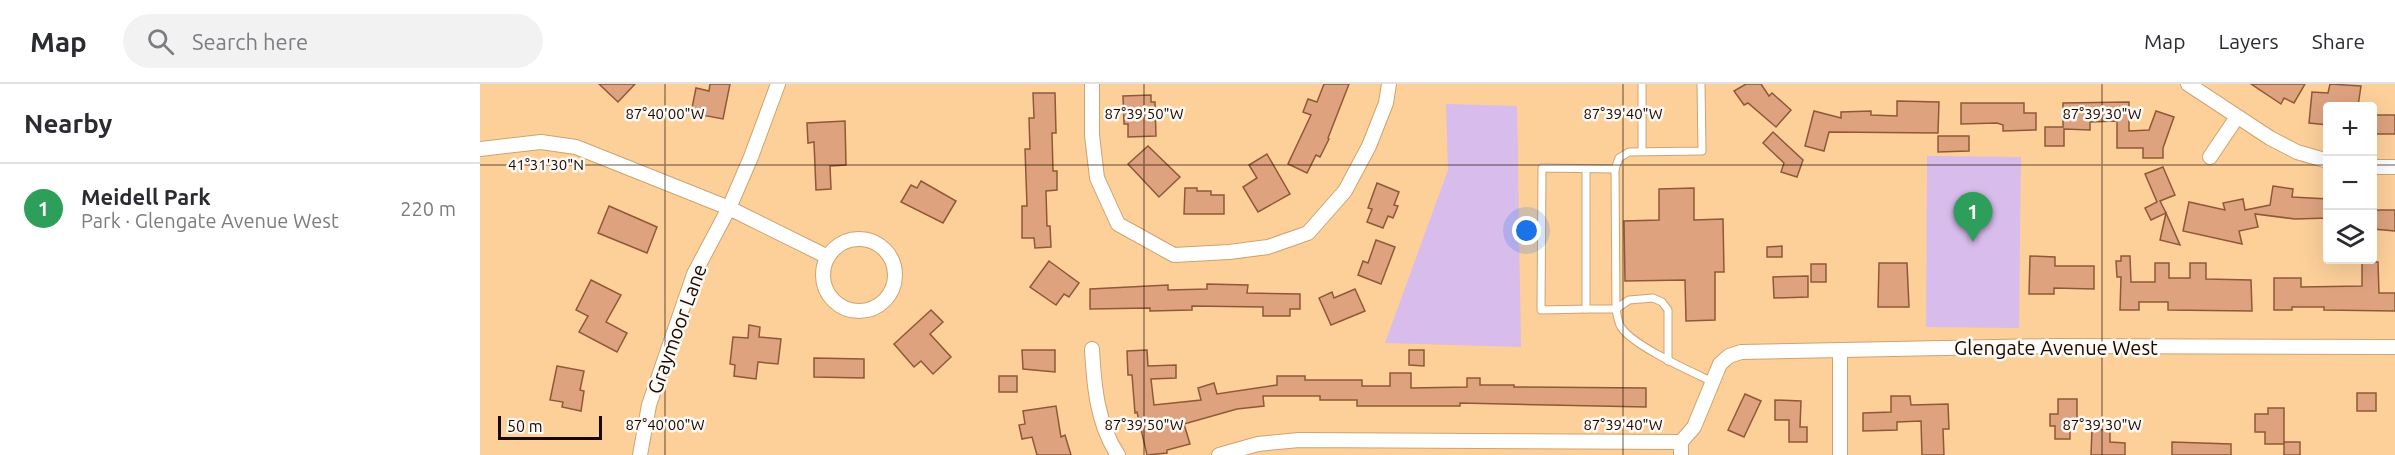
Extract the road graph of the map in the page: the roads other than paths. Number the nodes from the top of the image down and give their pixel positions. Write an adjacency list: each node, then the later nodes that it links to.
1 (778, 84): 16 (street, Graymoor Lane)
2 (1092, 84): 3 (street)
3 (1389, 84)
4 (1642, 84): 9 (lane)
5 (1701, 84): 9 (lane)
6 (2188, 84): 7 (street)
7 (2237, 117): 10 (street); 11 (street)
8 (480, 149): 16 (street)
9 (1642, 151): 15 (lane)
10 (2210, 157)
11 (2323, 160)
12 (2377, 167): 13 (street)
13 (2395, 167)
14 (1586, 168): 15 (lane); 18 (lane); 18 (lane)
15 (1615, 169): 19 (lane)
16 (729, 208): 17 (street); 26 (street, Graymoor Lane)
17 (828, 257): 17 (street)
18 (1586, 309): 19 (lane)
19 (1616, 309): 23 (lane); 23 (lane)
20 (2395, 347): 22 (street, Glengate Avenue West)
21 (1092, 349): 27 (street)
22 (1840, 351): 24 (street, Glengate Avenue West); 29 (street)
23 (1668, 361): 24 (lane)
24 (1713, 382): 25 (street)
25 (1681, 449): 28 (street)
26 (640, 455)
27 (1118, 455)
28 (1220, 455)
29 (1840, 455)

